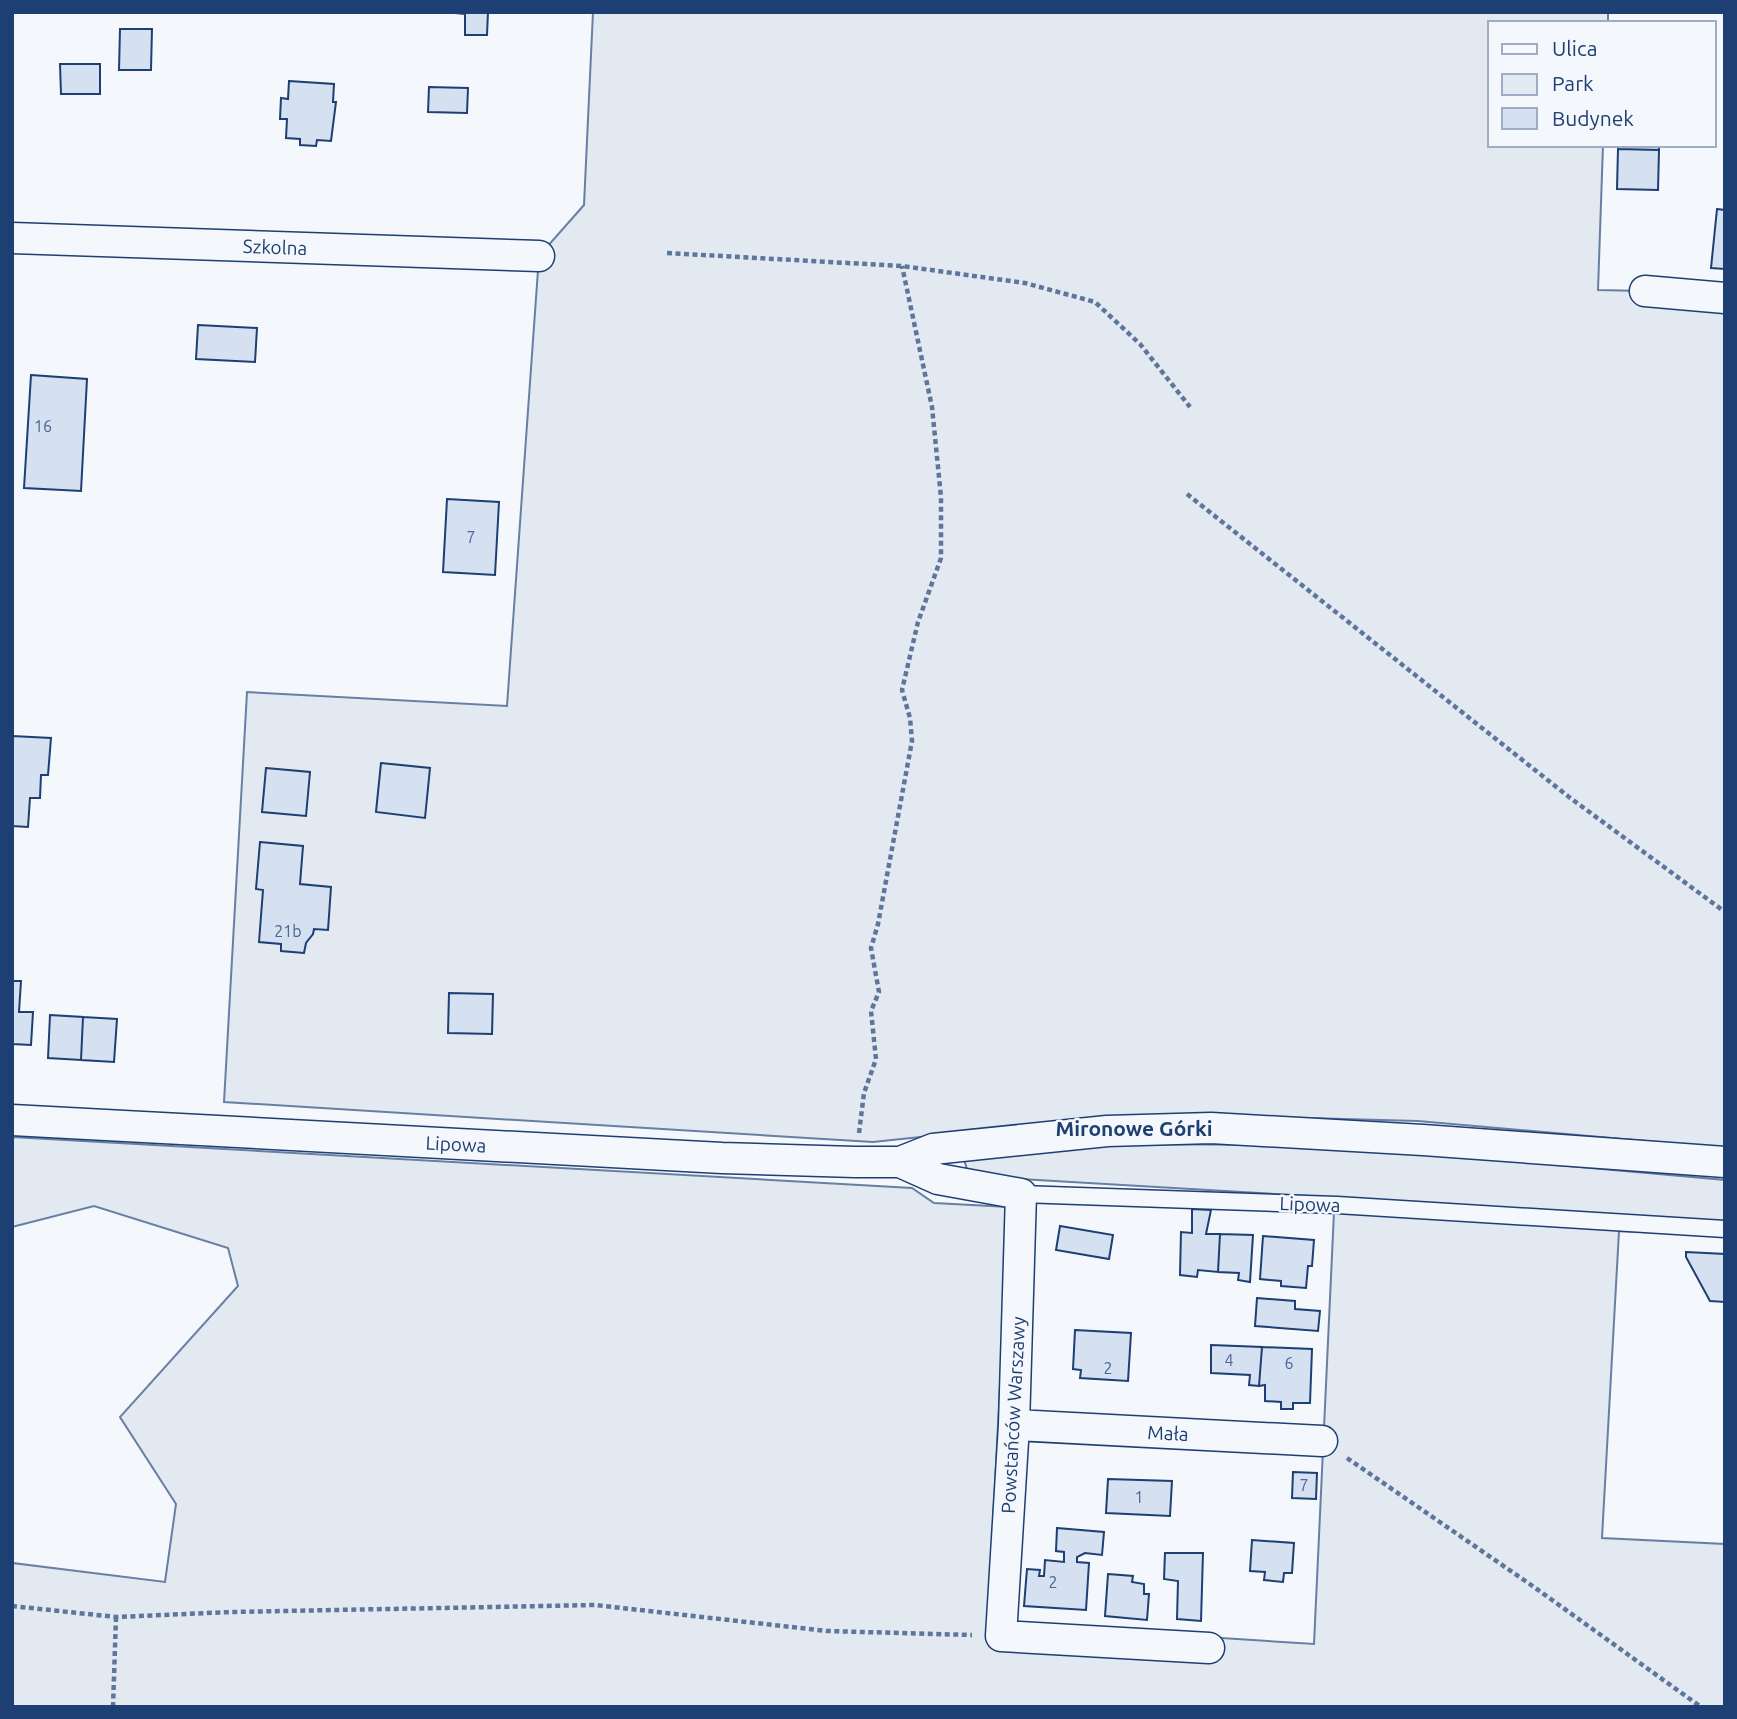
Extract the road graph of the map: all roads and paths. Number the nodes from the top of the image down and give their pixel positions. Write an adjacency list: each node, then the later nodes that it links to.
1 (12, 238): 3 (street, Szkolna)
2 (667, 253): 4 (path)
3 (539, 256)
4 (902, 266): 7 (path); 11 (path)
5 (1646, 291): 6 (street)
6 (1725, 298)
7 (1190, 407)
8 (1187, 494): 9 (path)
9 (1725, 912)
10 (12, 1120): 11 (street, Lipowa)
11 (855, 1162): 12 (street, Lipowa)
12 (900, 1162): 13 (street, Lipowa); 14 (street, Lipowa)
13 (1725, 1162)
14 (1021, 1194): 15 (lane, Lipowa); 16 (street, Powstańców Warszawy)
15 (1725, 1229)
16 (1014, 1425): 17 (street, Mała); 20 (street, Powstańców Warszawy)
17 (1322, 1441): 23 (path)
18 (12, 1606): 19 (path)
19 (116, 1617): 20 (path); 22 (path)
20 (1001, 1636): 21 (street)
21 (1209, 1648)
22 (113, 1707)
23 (1702, 1707)

